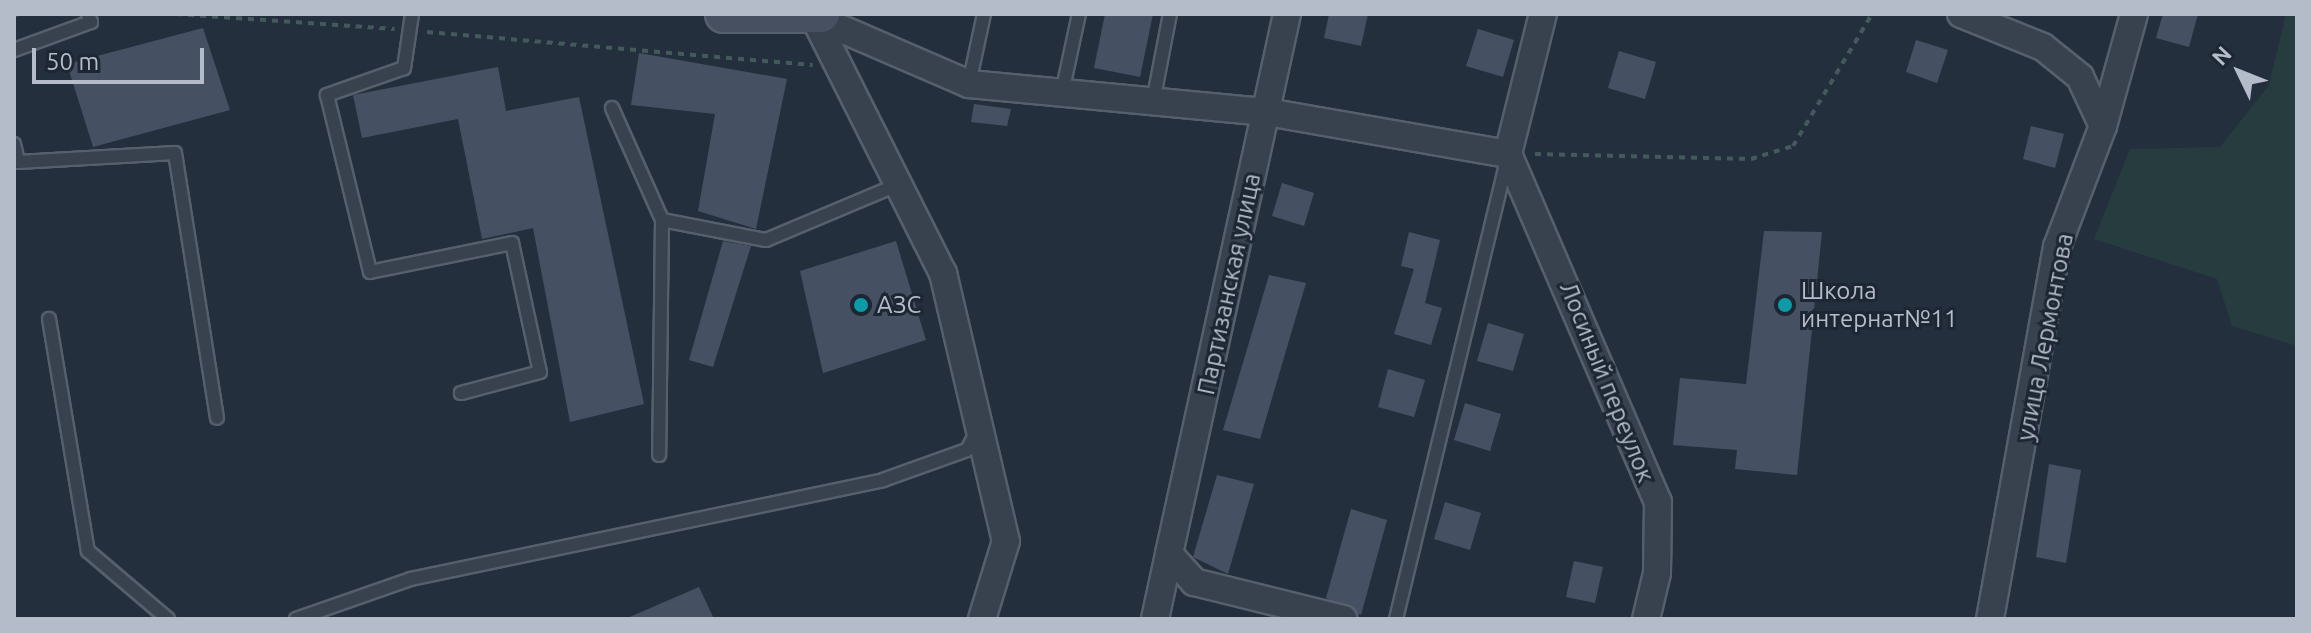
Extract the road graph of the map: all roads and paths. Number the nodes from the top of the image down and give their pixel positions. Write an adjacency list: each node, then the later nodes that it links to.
1 (88, 14): 15 (lane)
2 (176, 14): 14 (path)
3 (412, 14): 14 (lane)
4 (724, 14): 13 (main road)
5 (984, 14): 17 (lane)
6 (1079, 14): 18 (lane)
7 (1170, 14): 19 (lane)
8 (1287, 14): 21 (street, Партизанская улица)
9 (1543, 14): 24 (street)
10 (1872, 14): 24 (path)
11 (1961, 14): 22 (street)
12 (2134, 14): 22 (street, улица Лермонтова)
13 (818, 16): 16 (street); 17 (street)
14 (409, 30): 16 (path); 28 (lane)
15 (14, 50)
16 (839, 68): 25 (street)
17 (969, 84): 18 (street)
18 (1062, 93): 19 (street)
19 (1153, 102): 21 (street)
20 (612, 108): 26 (lane)
21 (1267, 112): 24 (street); 32 (street, Партизанская улица)
22 (2103, 126): 40 (street, улица Лермонтова)
23 (14, 144): 29 (lane)
24 (1508, 154): 38 (lane); 39 (street, Лосиный переулок)
25 (897, 185): 26 (lane); 30 (street)
26 (662, 220): 31 (lane)
27 (49, 319): 33 (lane)
28 (461, 393)
29 (217, 418)
30 (981, 421): 34 (lane); 35 (street)
31 (659, 455)
32 (1169, 554): 36 (street, Партизанская улица); 37 (street)
33 (168, 619)
34 (296, 619)
35 (982, 619)
36 (1155, 619)
37 (1343, 619)
38 (1396, 619)
39 (1646, 619)
40 (1990, 619)

